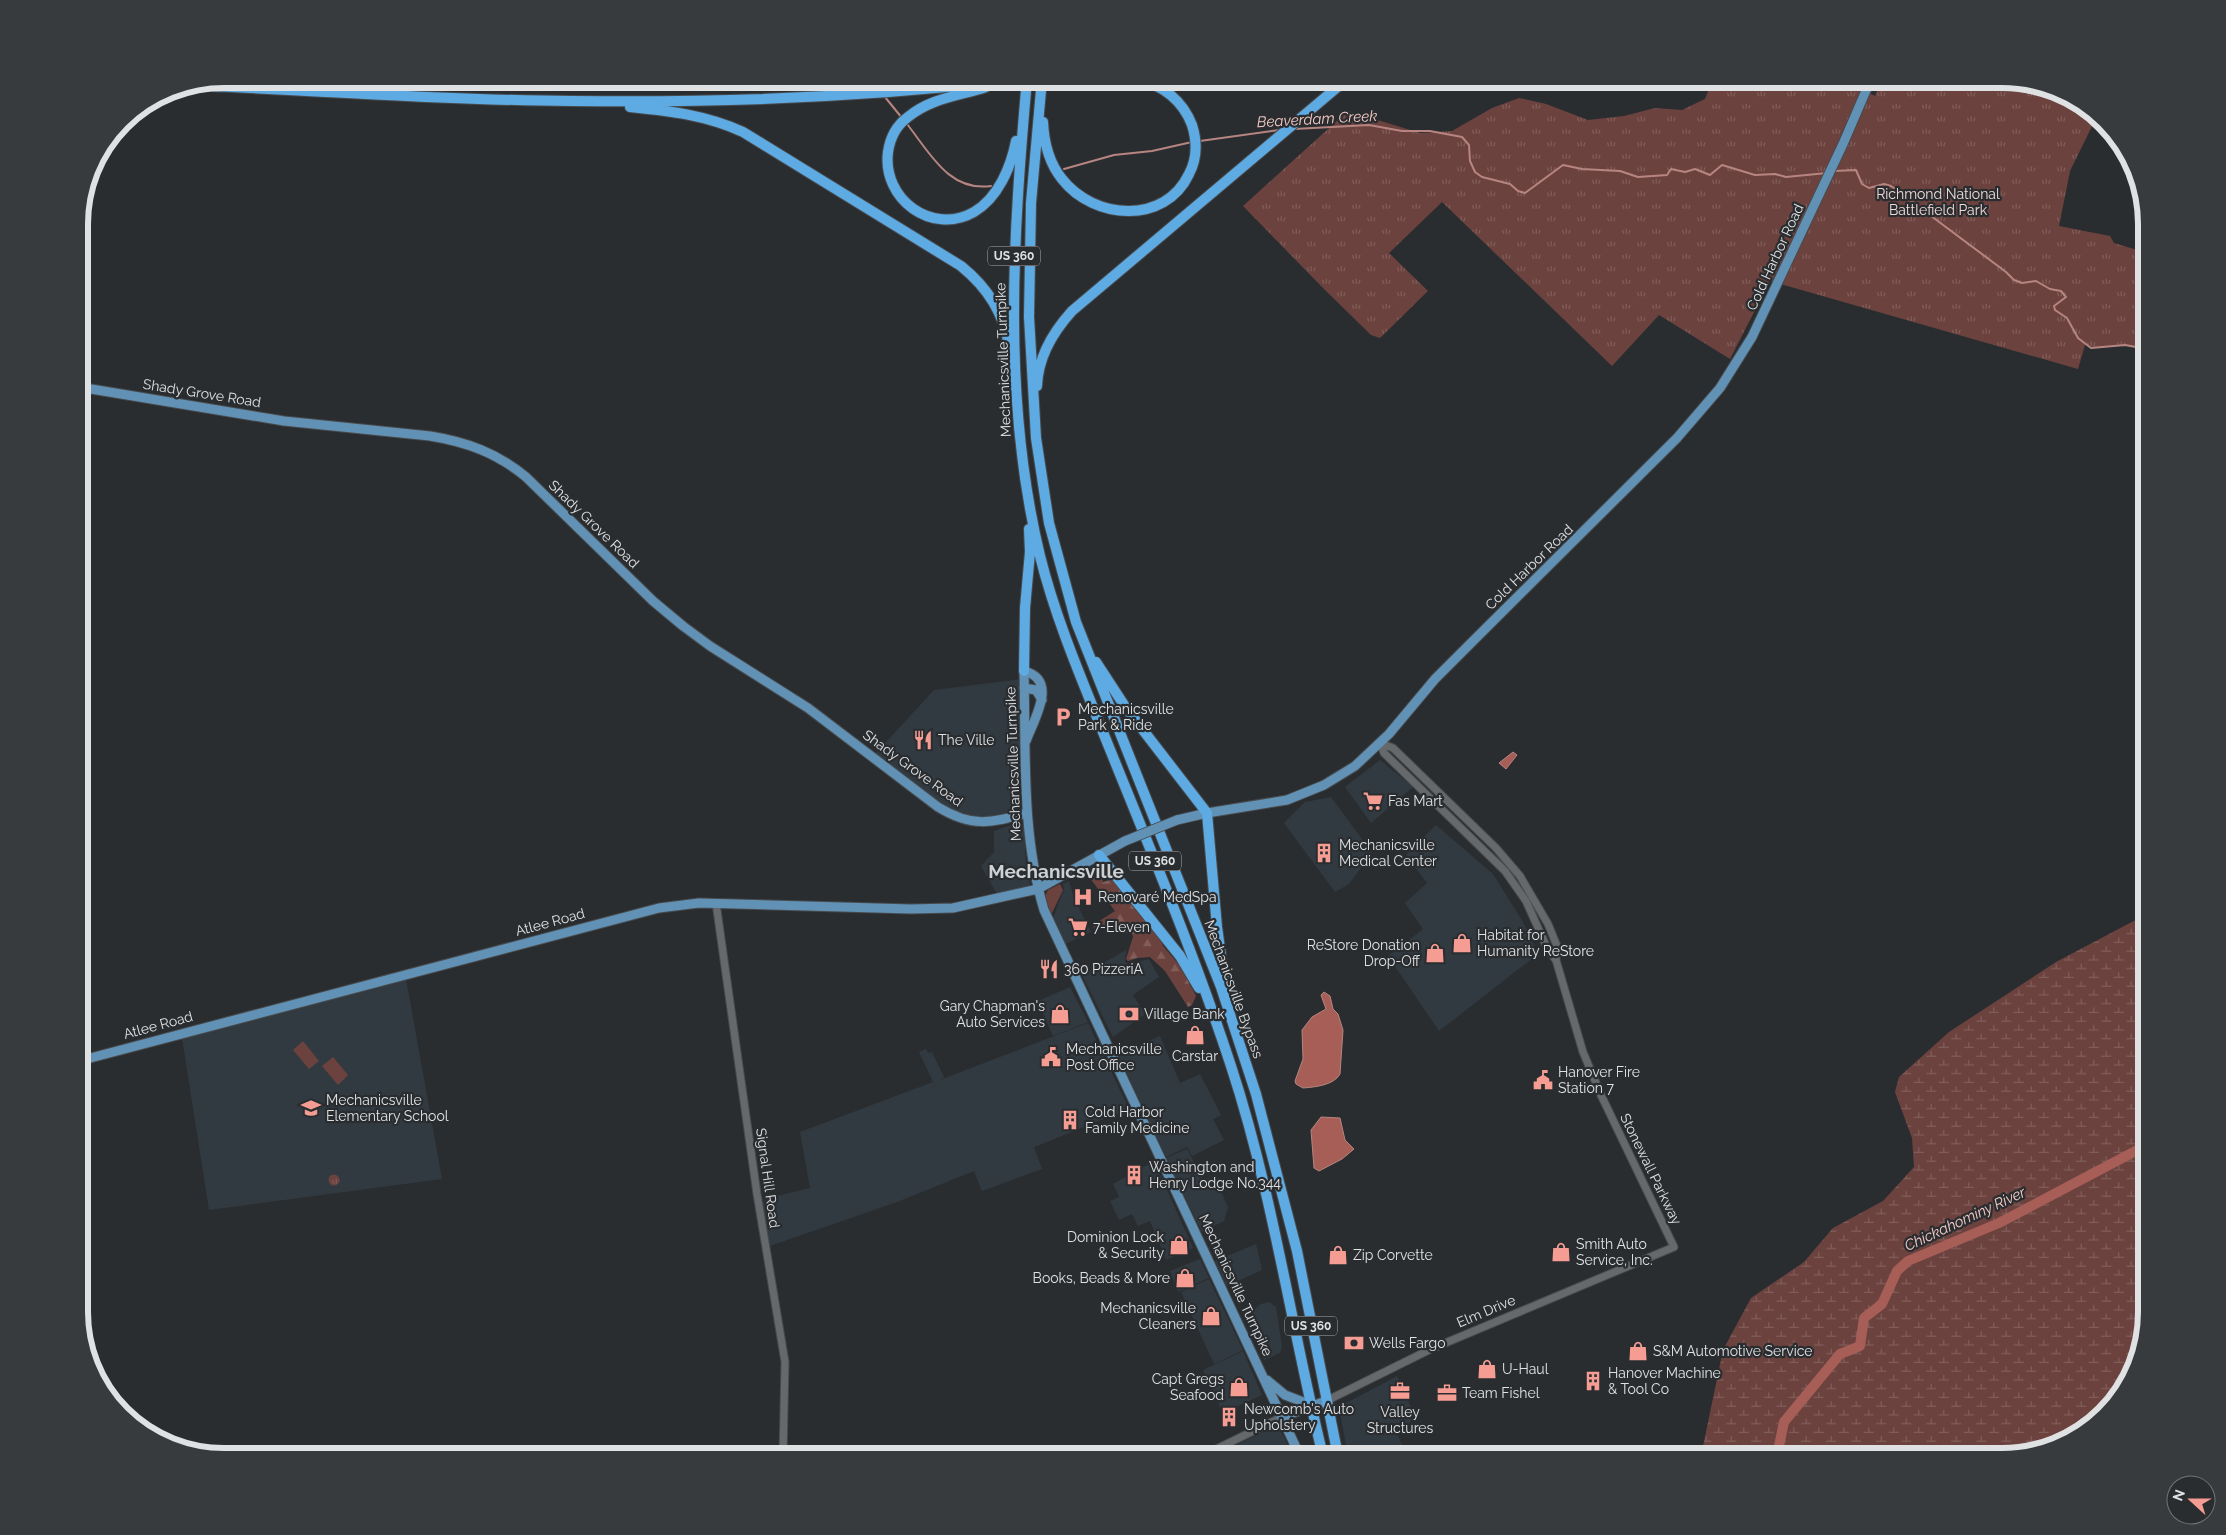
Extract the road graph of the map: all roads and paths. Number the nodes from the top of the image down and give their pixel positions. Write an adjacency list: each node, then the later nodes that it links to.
1 (238, 87): 11 (highway)
2 (942, 87): 11 (highway)
3 (986, 87): 4 (highway)
4 (1025, 87)
5 (1025, 87): 14 (highway, Mechanicsville Turnpike / US 360)
6 (1042, 87): 13 (highway, Mechanicsville Turnpike / US 360)
7 (1043, 87): 8 (highway)
8 (1158, 87)
9 (1338, 87): 16 (highway)
10 (1868, 87): 22 (main road, Cold Harbor Road)
11 (570, 101): 14 (highway)
12 (88, 388): 23 (main road, Shady Grove Road)
13 (1035, 428): 16 (highway, Mechanicsville Bypass / US 360)
14 (1020, 434): 15 (highway, Mechanicsville Turnpike / US 360)
15 (1023, 461): 18 (highway); 28 (highway, Mechanicsville Bypass / US 360)
16 (1045, 504): 17 (highway, Mechanicsville Bypass / US 360)
17 (1063, 579): 24 (highway); 30 (highway, Mechanicsville Bypass / US 360)
18 (1024, 671): 19 (main road, Mechanicsville Turnpike); 20 (main road)
19 (1024, 688): 20 (main road); 21 (main road, Mechanicsville Turnpike)
20 (1042, 700): 21 (main road)
21 (1026, 741): 23 (main road, Mechanicsville Turnpike)
22 (1380, 743): 24 (main road, Cold Harbor Road); 31 (street, Stonewall Parkway)
23 (1027, 813): 26 (main road, Mechanicsville Turnpike)
24 (1207, 813): 25 (main road, Cold Harbor Road, bridge); 30 (highway)
25 (1099, 855): 26 (main road, Cold Harbor Road); 28 (highway)
26 (1038, 889): 27 (main road, Atlee Road); 32 (main road, Mechanicsville Turnpike)
27 (716, 903): 29 (main road, Atlee Road); 36 (street, Signal Hill Road)
28 (1227, 1054): 34 (highway, Mechanicsville Bypass / US 360)
29 (88, 1059)
30 (1247, 1065): 33 (highway, Mechanicsville Bypass / US 360)
31 (1674, 1247): 33 (street, Elm Drive)
32 (1263, 1377): 34 (main road); 35 (main road, Mechanicsville Turnpike)
33 (1326, 1401): 34 (main road, Elm Drive); 40 (highway, Mechanicsville Bypass / US 360)
34 (1311, 1405): 35 (main road, Elm Drive); 39 (highway, Mechanicsville Bypass / US 360)
35 (1282, 1417): 37 (street, Elm Drive); 38 (main road, Mechanicsville Turnpike)
36 (783, 1448)
37 (1218, 1448)
38 (1296, 1448)
39 (1321, 1448)
40 (1336, 1448)

